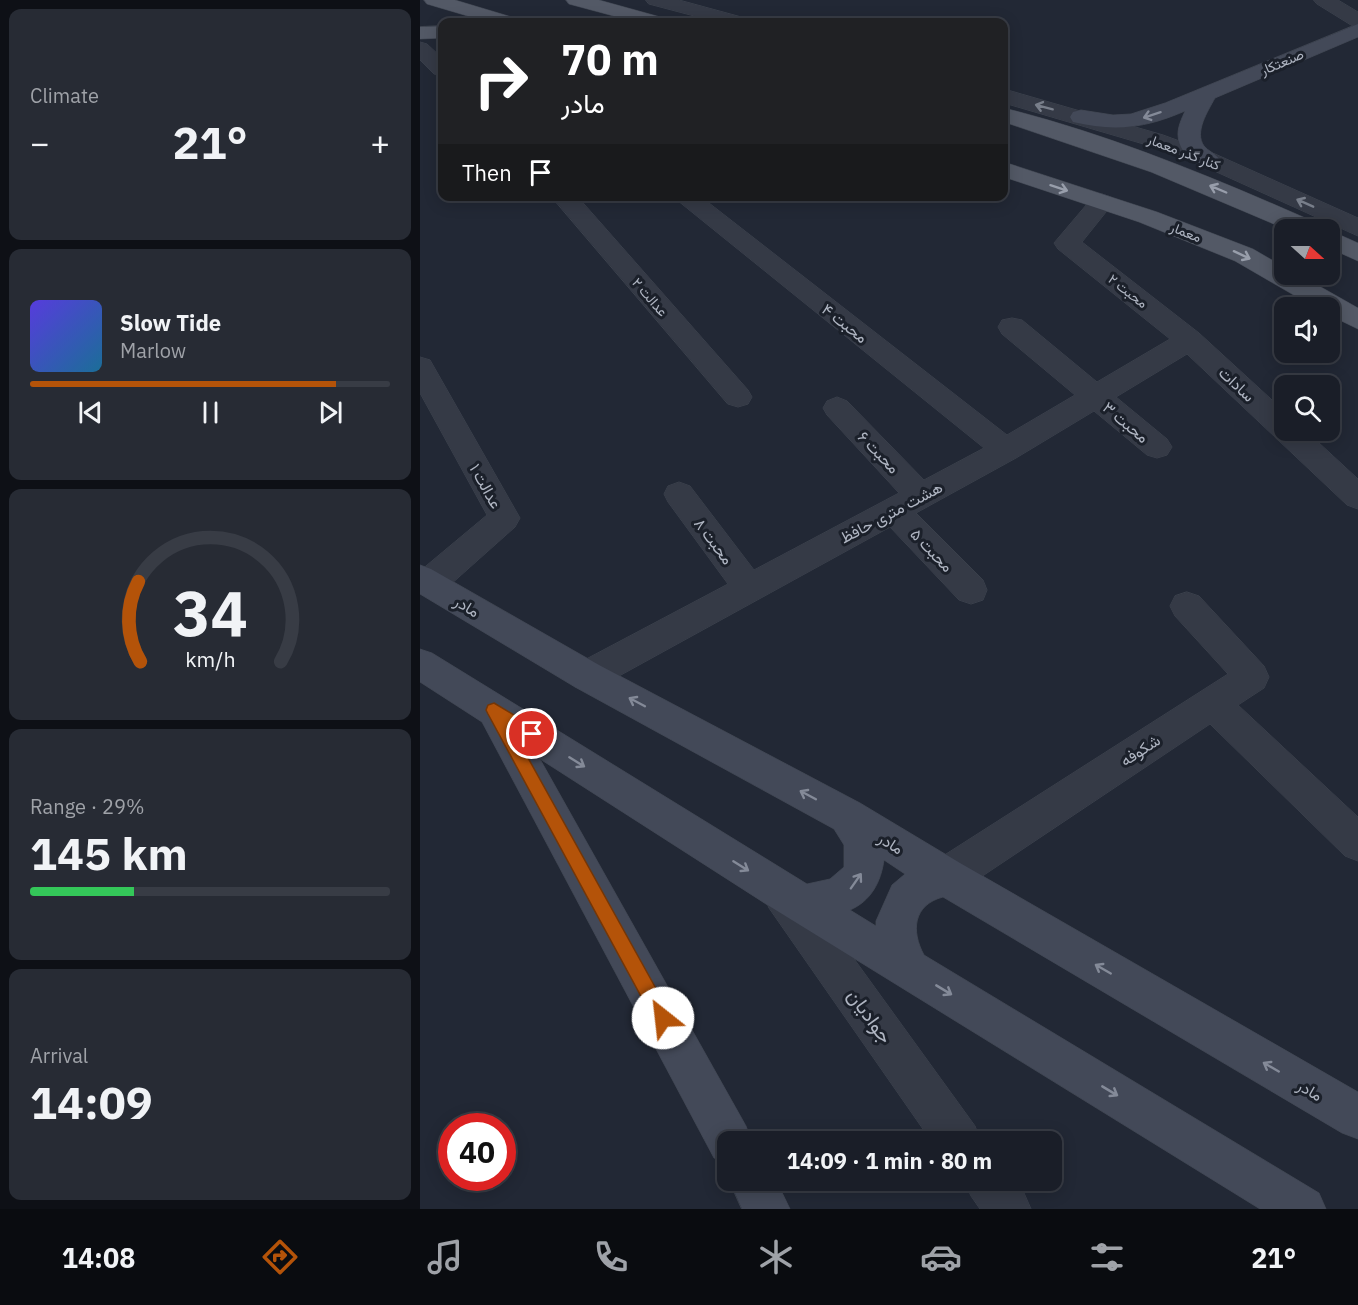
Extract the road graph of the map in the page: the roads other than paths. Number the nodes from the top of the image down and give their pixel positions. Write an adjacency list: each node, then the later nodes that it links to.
1 (434, 0): 5 (main road)
2 (576, 0): 6 (main road)
3 (656, 0): 7 (street)
4 (1324, 0): 8 (street)
5 (495, 18)
6 (642, 18)
7 (723, 18)
8 (1358, 21)
9 (1358, 30): 14 (street, صنعتکار)
10 (438, 32): 11 (main road)
11 (420, 33)
12 (420, 48): 13 (street)
13 (438, 65)
14 (1206, 94): 17 (street, صنعتکار, one-way to 17); 18 (street)
15 (1008, 97): 17 (street, کنار گذر معمار, one-way to 15)
16 (1008, 116): 23 (main road, one-way to 16)
17 (1081, 117): 18 (street, کنار گذر معمار)
18 (1207, 159): 24 (street, کنار گذر معمار, one-way to 18)
19 (1008, 170): 22 (main road, معمار, one-way to 22)
20 (567, 201): 31 (street, عدالت ۲)
21 (690, 201): 36 (street, محبت ۴)
22 (1102, 202): 26 (main road, معمار, one-way to 26); 28 (street, محبت ۲)
23 (1284, 219)
24 (1346, 223): 25 (main road)
25 (1358, 253)
26 (1358, 320)
27 (1012, 327): 30 (street, محبت ۳)
28 (1189, 340): 30 (street, هشت متری حافظ); 33 (street, سادات)
29 (420, 368): 41 (street, عدالت ۱)
30 (1096, 396): 35 (street, محبت ۳); 36 (street, هشت متری حافظ)
31 (738, 397)
32 (837, 408): 38 (street, محبت ۶)
33 (1274, 419)
34 (1298, 441): 39 (street, سادات)
35 (1156, 447)
36 (1006, 450): 38 (street, هشت متری حافظ)
37 (679, 494): 42 (street, محبت ۸)
38 (921, 496): 40 (street, هشت متری حافظ)
39 (1358, 497)
40 (893, 510): 42 (street, هشت متری حافظ); 43 (street, محبت ۵)
41 (424, 581): 46 (street, مادر)
42 (749, 588): 46 (street, هشت متری حافظ)
43 (971, 590)
44 (1187, 606): 47 (street, شکوفه)
45 (420, 664): 48 (street)
46 (587, 676): 49 (street, مادر, one-way to 46)
47 (1212, 703): 50 (street); 51 (street, شکوفه)
48 (494, 710): 52 (street, one-way to 52); 55 (street)
49 (847, 816): 51 (street, مادر); 52 (street, one-way to 49)
50 (1358, 843)
51 (946, 877): 53 (street); 54 (street, مادر, one-way to 51)
52 (793, 897): 53 (street); 56 (street, جوادیان)
53 (909, 968): 61 (street, one-way to 61)
54 (1358, 1117)
55 (724, 1131)
56 (953, 1131)
57 (758, 1191): 59 (street)
58 (995, 1191): 60 (street)
59 (767, 1209)
60 (1008, 1209)
61 (1303, 1209)

